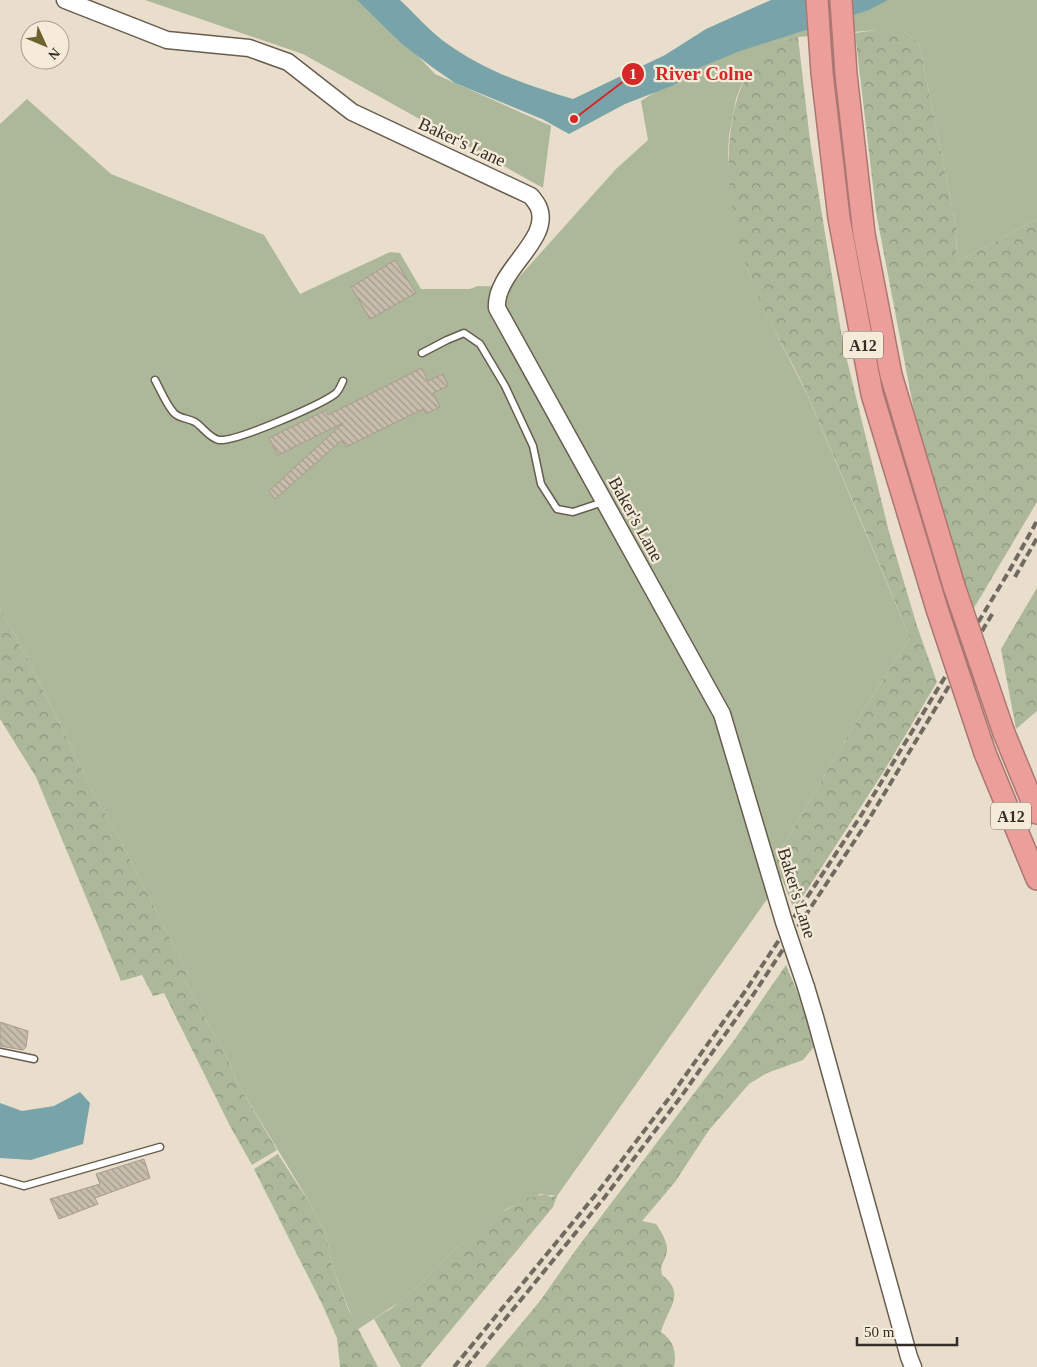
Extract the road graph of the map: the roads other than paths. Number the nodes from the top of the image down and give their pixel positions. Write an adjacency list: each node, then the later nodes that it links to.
1 (65, 0): 7 (street, Baker's Lane)
2 (817, 0): 9 (highway, A12, bridge)
3 (841, 0): 8 (highway, A12, bridge)
4 (422, 353): 7 (lane)
5 (155, 380): 6 (lane)
6 (343, 381)
7 (603, 502): 14 (street, Baker's Lane, bridge)
8 (1037, 812)
9 (1037, 879)
10 (0, 1052): 11 (lane)
11 (34, 1059)
12 (160, 1147): 13 (lane)
13 (0, 1179)
14 (913, 1367)

